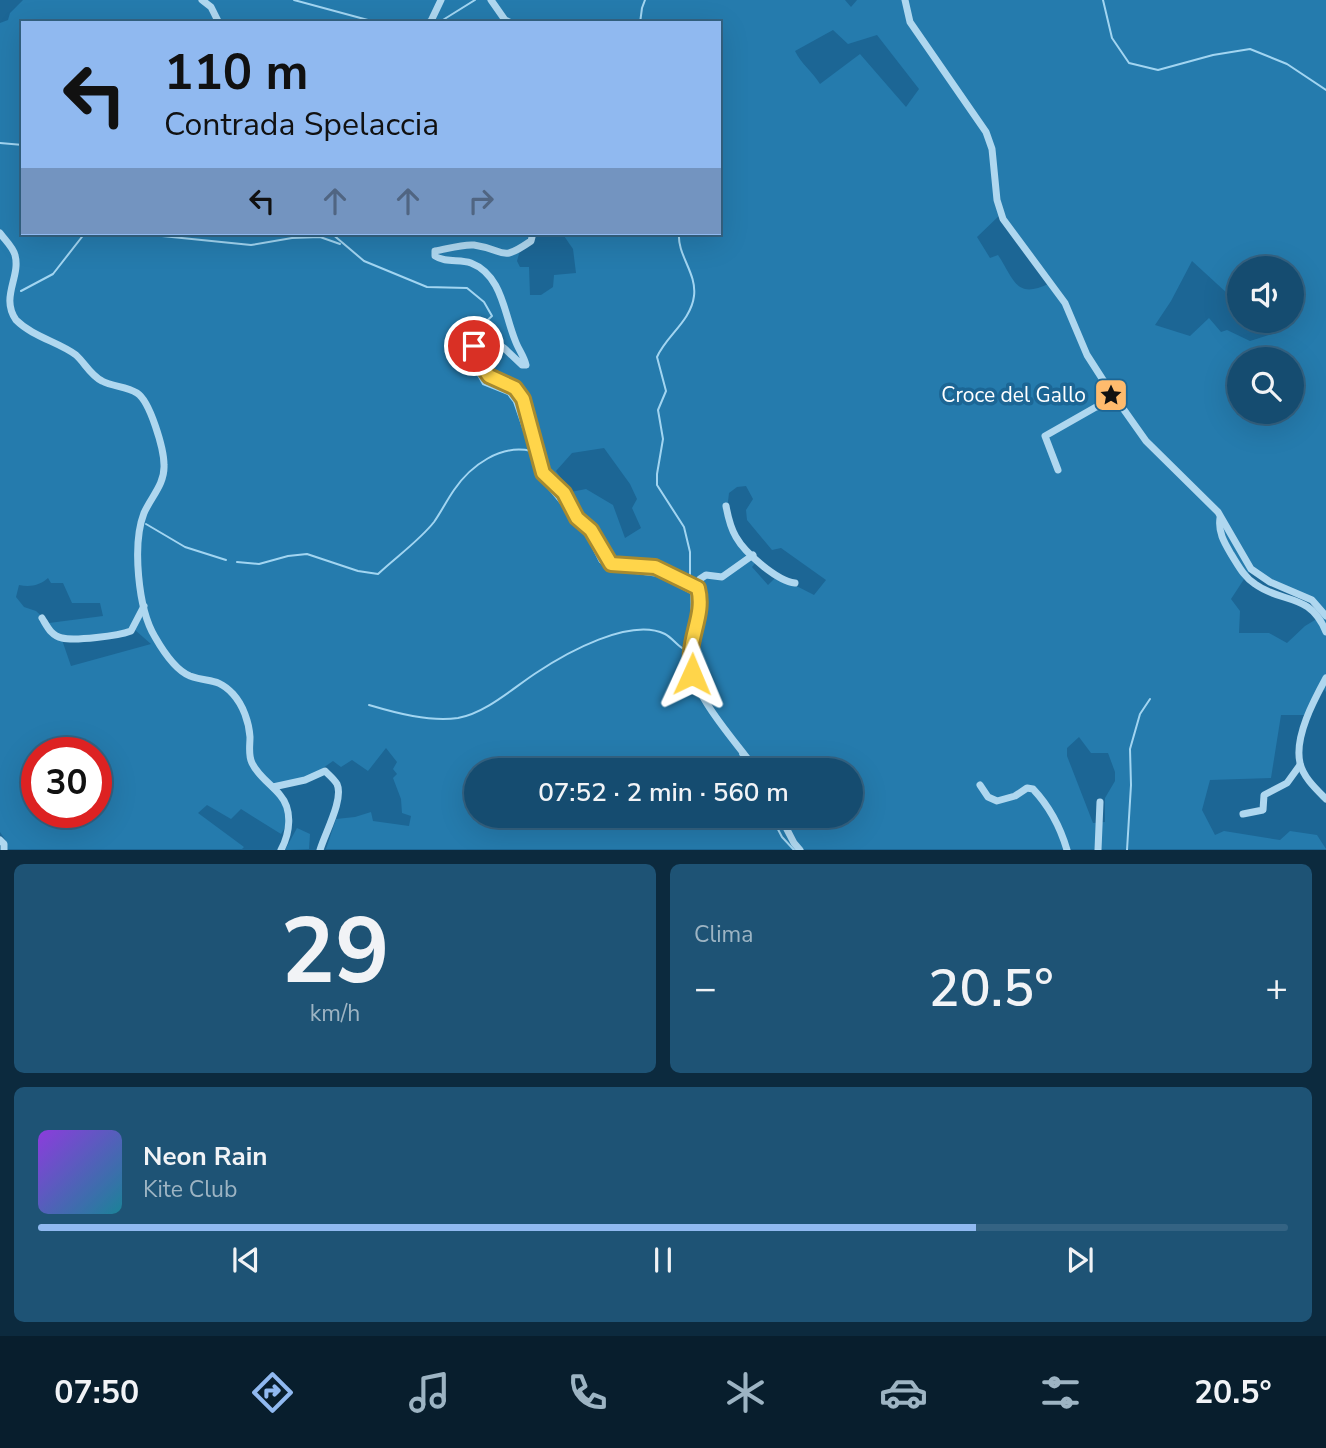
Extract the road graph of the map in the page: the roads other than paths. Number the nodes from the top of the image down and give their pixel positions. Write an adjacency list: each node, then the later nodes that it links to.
1 (202, 0): 5 (street)
2 (441, 0): 6 (street)
3 (491, 0): 7 (street)
4 (905, 0): 10 (street)
5 (218, 21)
6 (431, 21)
7 (507, 21)
8 (0, 233): 17 (street)
9 (533, 235): 16 (street)
10 (1118, 402): 11 (street); 13 (street)
11 (1058, 470)
12 (726, 506): 14 (street)
13 (1220, 517): 18 (street); 20 (street)
14 (753, 555): 15 (street); 16 (street)
15 (795, 583)
16 (693, 587): 22 (street)
17 (144, 605): 19 (street); 25 (street)
18 (1326, 616)
19 (43, 618)
20 (1326, 632)
21 (1326, 678): 23 (street)
22 (747, 758)
23 (1300, 765): 26 (street); 28 (street)
24 (980, 785): 35 (street)
25 (272, 787): 32 (street); 33 (street)
26 (1326, 799)
27 (1100, 802): 36 (street)
28 (1243, 814)
29 (786, 828): 34 (street)
30 (0, 840): 31 (street)
31 (4, 849)
32 (281, 849)
33 (320, 849)
34 (800, 849)
35 (1067, 849)
36 (1098, 849)

